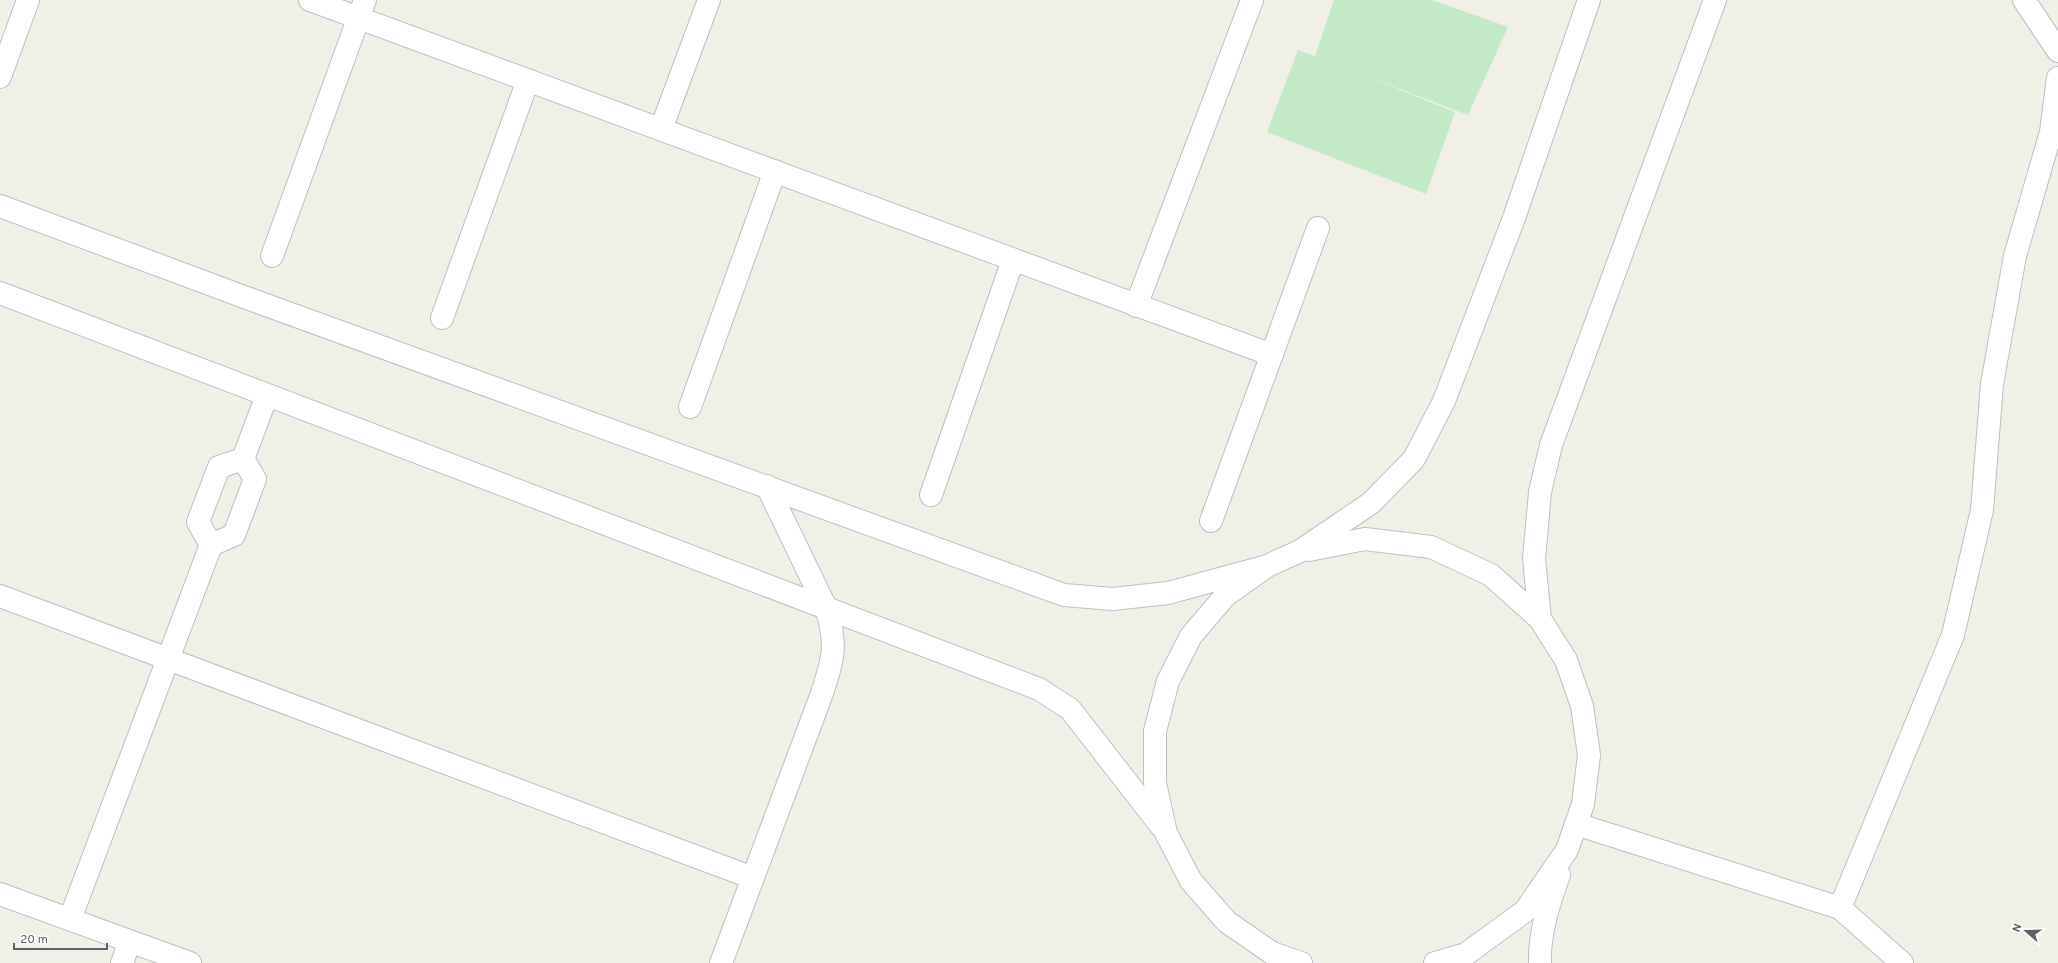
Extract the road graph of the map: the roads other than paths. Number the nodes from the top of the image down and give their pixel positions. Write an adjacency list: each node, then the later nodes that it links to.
1 (28, 0): 10 (street)
2 (310, 0): 8 (street)
3 (709, 0): 13 (street)
4 (1252, 0): 20 (street)
5 (1589, 0): 30 (street)
6 (1715, 0): 34 (street)
7 (2024, 0): 9 (street)
8 (362, 8): 12 (street); 17 (street)
9 (2058, 51)
10 (0, 77)
11 (2058, 78): 41 (street)
12 (528, 80): 13 (street); 21 (street)
13 (661, 130): 14 (street)
14 (775, 171): 18 (street); 24 (street)
15 (0, 206): 26 (street)
16 (1318, 228): 22 (street)
17 (272, 256)
18 (1013, 260): 20 (street); 27 (street)
19 (0, 293): 23 (street)
20 (1136, 306): 22 (street)
21 (442, 318)
22 (1272, 355): 28 (street)
23 (267, 395): 25 (street); 33 (street)
24 (690, 408)
25 (243, 459): 29 (street); 29 (street)
26 (767, 486): 31 (street); 33 (street)
27 (931, 495)
28 (1211, 521)
29 (211, 545): 35 (street)
30 (1300, 551): 31 (street); 34 (street)
31 (1267, 566): 37 (street)
32 (0, 596): 35 (street)
33 (826, 608): 37 (street); 39 (street)
34 (1540, 619): 36 (street)
35 (168, 659): 39 (street); 42 (street)
36 (1576, 824): 38 (street); 41 (street)
37 (1166, 833): 47 (street)
38 (1568, 850): 48 (street); 49 (street)
39 (753, 878): 46 (street)
40 (0, 894): 42 (street)
41 (1840, 908): 50 (street)
42 (70, 919): 43 (street)
43 (130, 941): 44 (street); 45 (street)
44 (122, 963)
45 (190, 963)
46 (721, 963)
47 (1301, 963)
48 (1434, 963)
49 (1540, 963)
50 (1902, 963)

